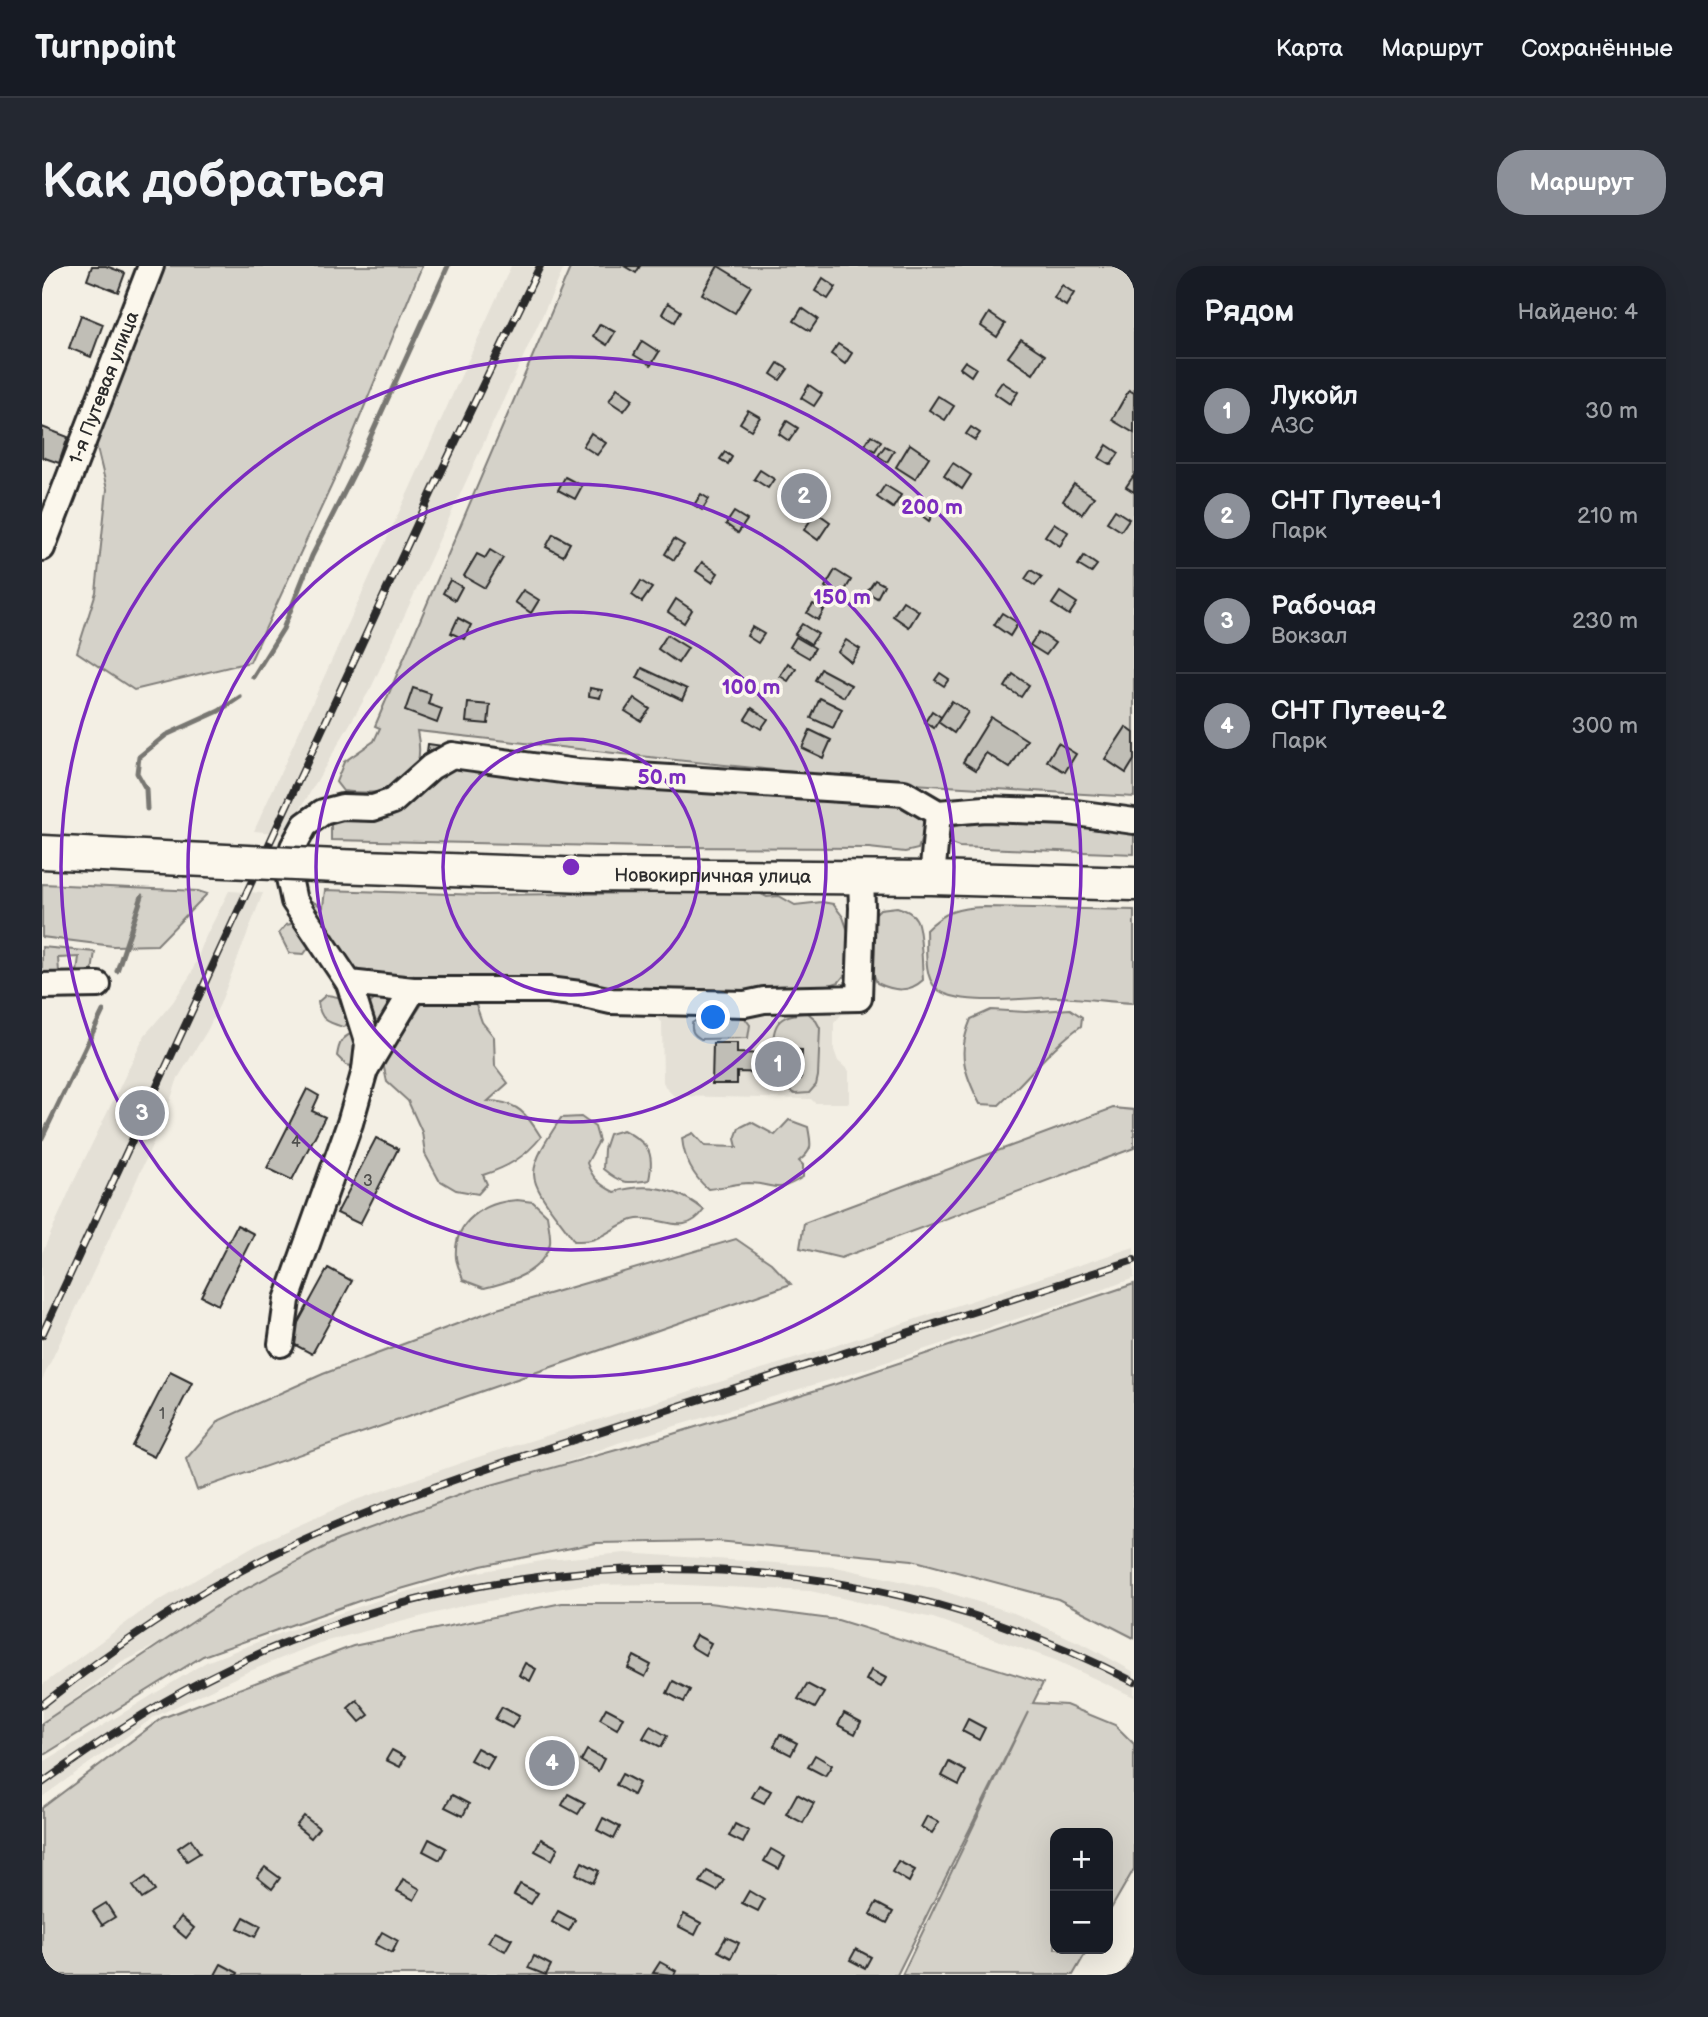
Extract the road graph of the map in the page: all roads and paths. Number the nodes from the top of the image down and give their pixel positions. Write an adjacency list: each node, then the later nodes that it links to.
1 (151, 266): 2 (street, 1-я Путевая улица)
2 (42, 548)
3 (938, 813): 4 (street); 7 (street); 9 (street)
4 (1134, 821)
5 (42, 852): 6 (main road, Новокирпичная улица, bridge)
6 (861, 878): 7 (main road, Новокирпичная улица); 12 (street)
7 (932, 878): 8 (main road, Новокирпичная улица)
8 (1134, 884)
9 (349, 983): 12 (street); 13 (street)
10 (98, 985): 11 (street)
11 (42, 986)
12 (413, 990): 13 (street)
13 (365, 1070): 14 (street)
14 (281, 1344)

